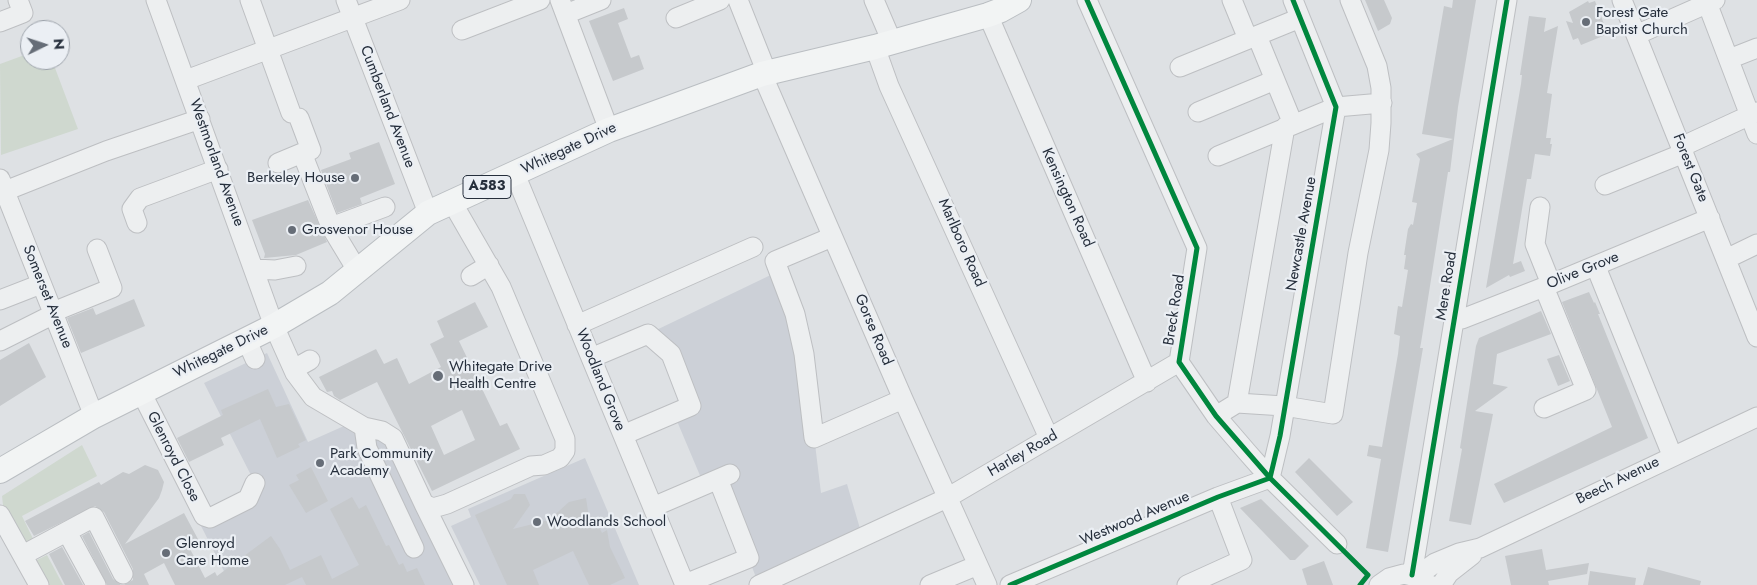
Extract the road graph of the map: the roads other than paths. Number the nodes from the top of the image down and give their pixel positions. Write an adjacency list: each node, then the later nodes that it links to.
1 (18, 0): 23 (street)
2 (156, 0): 33 (street, Westmorland Avenue)
3 (250, 0): 29 (street)
4 (346, 0): 22 (street, Cumberland Avenue)
5 (400, 0): 22 (street)
6 (540, 0): 24 (street)
7 (601, 0): 19 (street)
8 (720, 0): 20 (street)
9 (874, 0): 27 (street, Marlboro Road)
10 (1087, 0): 80 (street, Breck Road)
11 (1232, 0): 26 (street)
12 (1293, 0): 21 (street)
13 (1350, 0): 35 (street)
14 (1507, 0): 73 (street, Mere Road)
15 (1622, 0): 25 (street, Forest Gate)
16 (1709, 1): 25 (street); 30 (street)
17 (745, 2): 32 (street, Gorse Road)
18 (1001, 6): 27 (main road, Whitegate Drive / A583); 82 (street, Kensington Road)
19 (563, 7): 41 (street)
20 (676, 18)
21 (1300, 18): 26 (street); 36 (street)
22 (353, 19): 29 (street); 54 (street, Cumberland Avenue)
23 (0, 22)
24 (462, 30)
25 (1636, 34): 43 (street, Forest Gate)
26 (1253, 37): 31 (street); 34 (street)
27 (883, 45): 32 (main road, Whitegate Drive / A583); 93 (street, Marlboro Road)
28 (1757, 48): 30 (street)
29 (268, 50): 33 (street); 44 (street)
30 (1729, 59): 38 (street)
31 (1180, 67)
32 (765, 73): 41 (main road, Whitegate Drive / A583); 58 (street, Gorse Road)
33 (186, 80): 39 (street, Westmorland Avenue)
34 (1275, 80): 37 (street); 40 (street)
35 (1382, 103): 36 (street); 86 (street)
36 (1336, 107): 40 (street); 86 (street, Newcastle Avenue)
37 (1198, 112)
38 (1754, 113): 42 (street); 43 (street)
39 (200, 119): 47 (street, Westmorland Avenue); 49 (street)
40 (1289, 126): 45 (street); 85 (street)
41 (609, 130): 48 (main road, Whitegate Drive / A583)
42 (1757, 134)
43 (1682, 150): 50 (street); 55 (street, Forest Gate)
44 (302, 153): 46 (street); 57 (street)
45 (1218, 156)
46 (278, 163)
47 (218, 169): 56 (street); 66 (street, Westmorland Avenue)
48 (515, 174): 51 (main road, Whitegate Drive / A583); 74 (street, Woodland Grove)
49 (2, 185): 69 (street, Somerset Avenue)
50 (1605, 185)
51 (452, 202): 54 (main road, Whitegate Drive / A583); 63 (street)
52 (1540, 207): 70 (street)
53 (385, 208): 57 (street)
54 (428, 213): 67 (main road, Whitegate Drive / A583)
55 (1710, 218): 62 (street, Forest Gate); 65 (street, Olive Grove)
56 (137, 223)
57 (331, 227): 67 (street)
58 (832, 236): 84 (street, Gorse Road); 84 (street)
59 (1757, 244): 62 (street)
60 (753, 247): 74 (street)
61 (97, 249): 72 (street)
62 (1726, 259): 76 (street, Forest Gate)
63 (489, 265): 68 (street); 100 (street)
64 (296, 266): 66 (street)
65 (1596, 267): 70 (street, Olive Grove); 94 (street)
66 (254, 269): 75 (street, Westmorland Avenue)
67 (357, 270): 75 (main road, Whitegate Drive / A583)
68 (471, 276)
69 (42, 284): 71 (street); 72 (street, Somerset Avenue)
70 (1547, 286): 73 (street, Olive Grove); 87 (street)
71 (0, 300)
72 (53, 313): 77 (street); 88 (street, Somerset Avenue)
73 (1455, 318): 110 (street, Mere Road)
74 (577, 325): 78 (street, Woodland Grove)
75 (274, 326): 81 (street, Westmorland Avenue); 83 (main road, Whitegate Drive / A583)
76 (1756, 330)
77 (0, 341)
78 (591, 358): 92 (street, Woodland Grove); 92 (street)
79 (310, 360): 81 (street)
80 (1179, 362): 82 (street, Harley Road); 89 (street, Breck Road)
81 (294, 369): 91 (street, Westmorland Avenue)
82 (1147, 382): 93 (street, Harley Road)
83 (141, 392): 88 (main road, Whitegate Drive / A583); 97 (street, Glenroyd Close)
84 (903, 399): 99 (street, Gorse Road)
85 (1237, 403): 86 (street); 89 (street)
86 (1284, 406): 96 (street, Newcastle Avenue)
87 (1544, 408)
88 (94, 416): 95 (main road, Whitegate Drive / A583)
89 (1216, 416): 96 (street, Breck Road)
90 (1757, 417): 94 (street, Beech Avenue)
91 (369, 426): 100 (street, Westmorland Avenue); 105 (street)
92 (623, 435): 101 (street, Woodland Grove)
93 (1049, 438): 99 (street, Harley Road)
94 (1672, 455): 106 (street, Beech Avenue)
95 (0, 471)
96 (1270, 478): 98 (street, Westwood Avenue); 104 (street, Breck Road)
97 (254, 483)
98 (1218, 497): 118 (street, Westwood Avenue); 119 (street)
99 (946, 498): 108 (street, Gorse Road); 115 (street, Harley Road)
100 (424, 504): 113 (street, Westmorland Avenue)
101 (653, 507): 114 (street, Woodland Grove); 114 (street)
102 (0, 515): 107 (street)
103 (67, 532): 107 (street); 109 (street); 112 (street)
104 (1337, 544)
105 (414, 548)
106 (1480, 548): 110 (street, Beech Avenue); 121 (street, Beech Avenue)
107 (23, 556): 111 (street)
108 (978, 565): 116 (street); 117 (street, Gorse Road)
109 (123, 574)
110 (1419, 579): 120 (street)
111 (40, 585)
112 (96, 585)
113 (464, 585)
114 (685, 585)
115 (759, 585)
116 (930, 585)
117 (987, 585)
118 (1010, 585)
119 (1187, 585)
120 (1379, 585)
121 (1441, 585)

